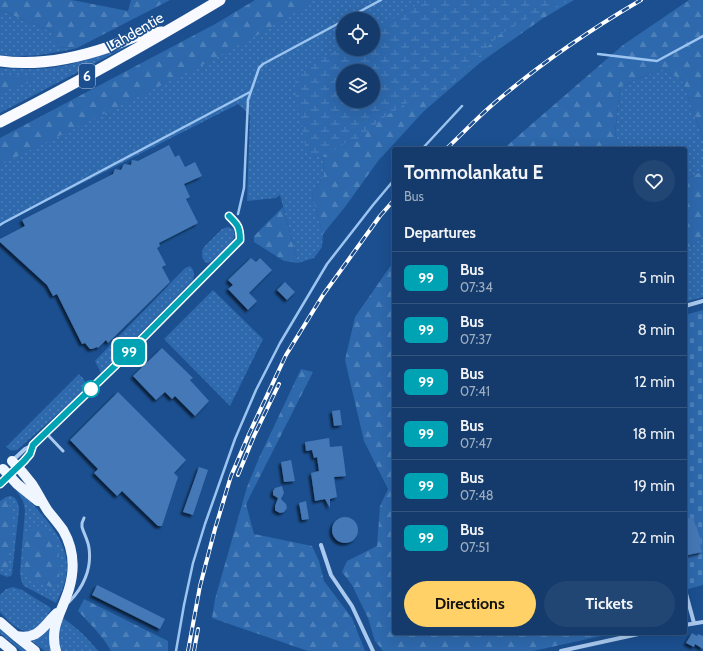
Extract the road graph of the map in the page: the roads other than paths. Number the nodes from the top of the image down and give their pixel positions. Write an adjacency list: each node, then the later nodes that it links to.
1 (220, 0): 2 (highway, Lahdentie / 6)
2 (166, 32): 3 (highway); 4 (highway, Lahdentie / 6)
3 (0, 61)
4 (0, 122)
5 (229, 216): 8 (street)
6 (703, 301): 7 (street)
7 (687, 305)
8 (46, 433): 9 (street); 10 (lane)
9 (33, 445): 11 (street); 11 (street)
10 (64, 451)
11 (15, 464): 12 (street); 14 (main road)
12 (4, 472): 13 (street); 14 (main road)
13 (0, 484)
14 (48, 511): 18 (main road)
15 (84, 518): 18 (lane)
16 (321, 545): 29 (street)
17 (687, 597): 21 (street)
18 (62, 609): 24 (main road); 28 (main road)
19 (0, 622): 24 (main road)
20 (703, 622): 21 (street)
21 (694, 623): 22 (street)
22 (687, 625)
23 (634, 635): 30 (street)
24 (16, 636): 27 (main road)
25 (0, 641): 26 (main road)
26 (12, 651)
27 (36, 651)
28 (56, 651)
29 (373, 651)
30 (561, 651)

